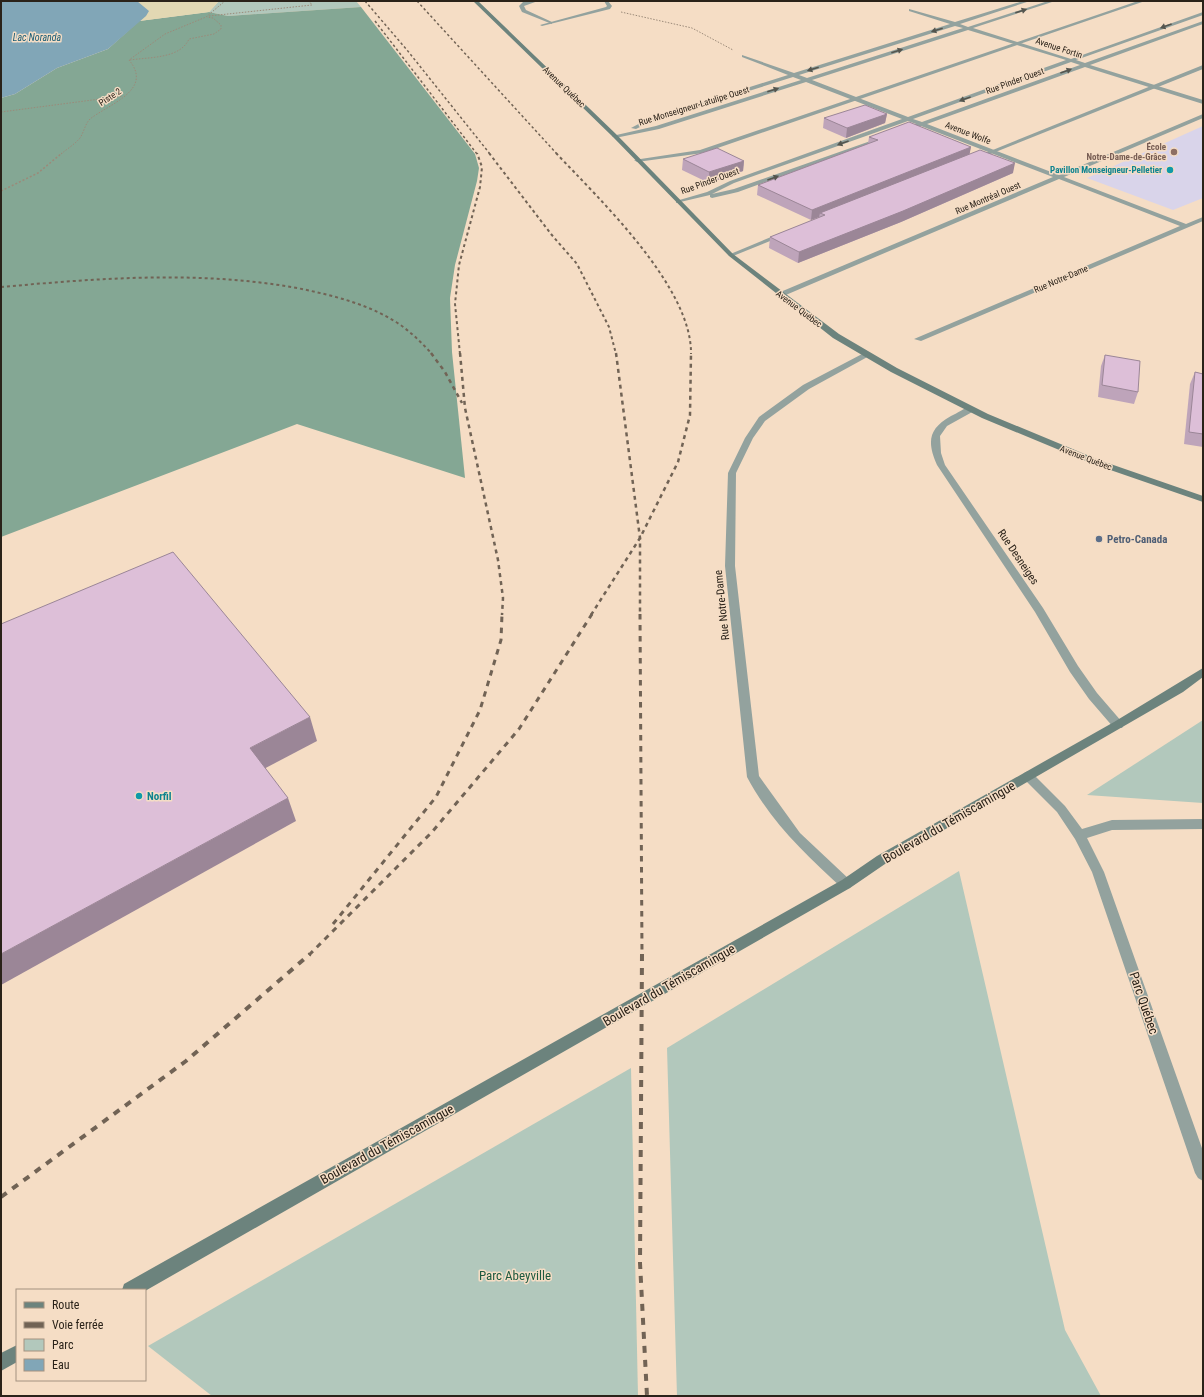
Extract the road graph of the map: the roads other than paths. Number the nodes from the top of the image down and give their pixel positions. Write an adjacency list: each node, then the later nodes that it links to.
1 (475, 1): 28 (main road, Avenue Québec)
2 (536, 1): 10 (street)
3 (606, 1): 10 (street)
4 (1028, 1): 11 (street, Rue Monseigneur-Latulipe Ouest)
5 (1053, 1): 13 (street, Rue Monseigneur-Latulipe Ouest, one-way to 5)
6 (1143, 1): 14 (street)
7 (911, 10): 11 (street, Avenue Fortin)
8 (1203, 13): 16 (street, Rue Pinder Ouest, one-way to 16)
9 (1203, 22): 17 (street, Rue Pinder Ouest)
10 (550, 23): 12 (street)
11 (956, 24): 13 (street, Avenue Fortin); 19 (street, Rue Monseigneur-Latulipe Ouest, one-way to 19)
12 (542, 25)
13 (968, 28): 14 (street, Avenue Fortin); 20 (street, Rue Monseigneur-Latulipe Ouest, one-way to 13)
14 (1016, 43): 16 (street, Avenue Fortin); 22 (street)
15 (744, 56): 19 (street, Avenue Wolfe)
16 (1071, 60): 17 (street, Avenue Fortin); 25 (street, Rue Pinder Ouest, one-way to 25)
17 (1085, 65): 21 (street, Avenue Fortin); 26 (street, Rue Pinder Ouest, one-way to 17)
18 (1203, 67): 21 (street)
19 (794, 75): 20 (street, Avenue Wolfe); 28 (street, Rue Monseigneur-Latulipe Ouest)
20 (806, 80): 22 (street, Avenue Wolfe); 28 (street, Rue Monseigneur-Latulipe Ouest, one-way to 20)
21 (1154, 86): 23 (street, Avenue Fortin); 30 (street)
22 (856, 99): 25 (street, Avenue Wolfe); 31 (street)
23 (1203, 102)
24 (1203, 116): 33 (street, Rue Montréal Ouest)
25 (909, 119): 26 (street, Avenue Wolfe); 34 (street, Rue Pinder Ouest, one-way to 34)
26 (921, 124): 27 (street, Rue Pinder Ouest); 30 (street, Avenue Wolfe)
27 (899, 132)
28 (615, 136): 31 (main road, Avenue Québec)
29 (884, 137): 34 (street, Rue Pinder Ouest, one-way to 29)
30 (993, 152): 32 (street); 33 (street, Avenue Wolfe)
31 (637, 160): 34 (main road, Avenue Québec)
32 (966, 162)
33 (1059, 177): 36 (street, Avenue Wolfe); 39 (street, Rue Montréal Ouest)
34 (678, 202): 38 (main road, Avenue Québec)
35 (1203, 219): 36 (street, Rue Notre-Dame)
36 (1186, 226): 40 (street, Rue Notre-Dame)
37 (789, 232): 38 (street)
38 (731, 255): 39 (main road, Avenue Québec)
39 (781, 295): 41 (main road, Avenue Québec)
40 (918, 339)
41 (867, 355): 42 (main road, Avenue Québec); 49 (street, Rue Notre-Dame)
42 (970, 409): 43 (main road, Avenue Québec); 45 (street, Rue Desneiges)
43 (1203, 499)
44 (1203, 672): 45 (main road, Boulevard du Témiscamingue)
45 (1118, 725): 46 (main road, Boulevard du Témiscamingue)
46 (1028, 776): 48 (street, Parc Québec); 49 (main road, Boulevard du Témiscamingue)
47 (1203, 824): 48 (street)
48 (1079, 835): 50 (street, Parc Québec)
49 (846, 884): 51 (main road, Boulevard du Témiscamingue)
50 (1203, 1173)
51 (132, 1289)
52 (16, 1354): 53 (main road)
53 (1, 1362)

